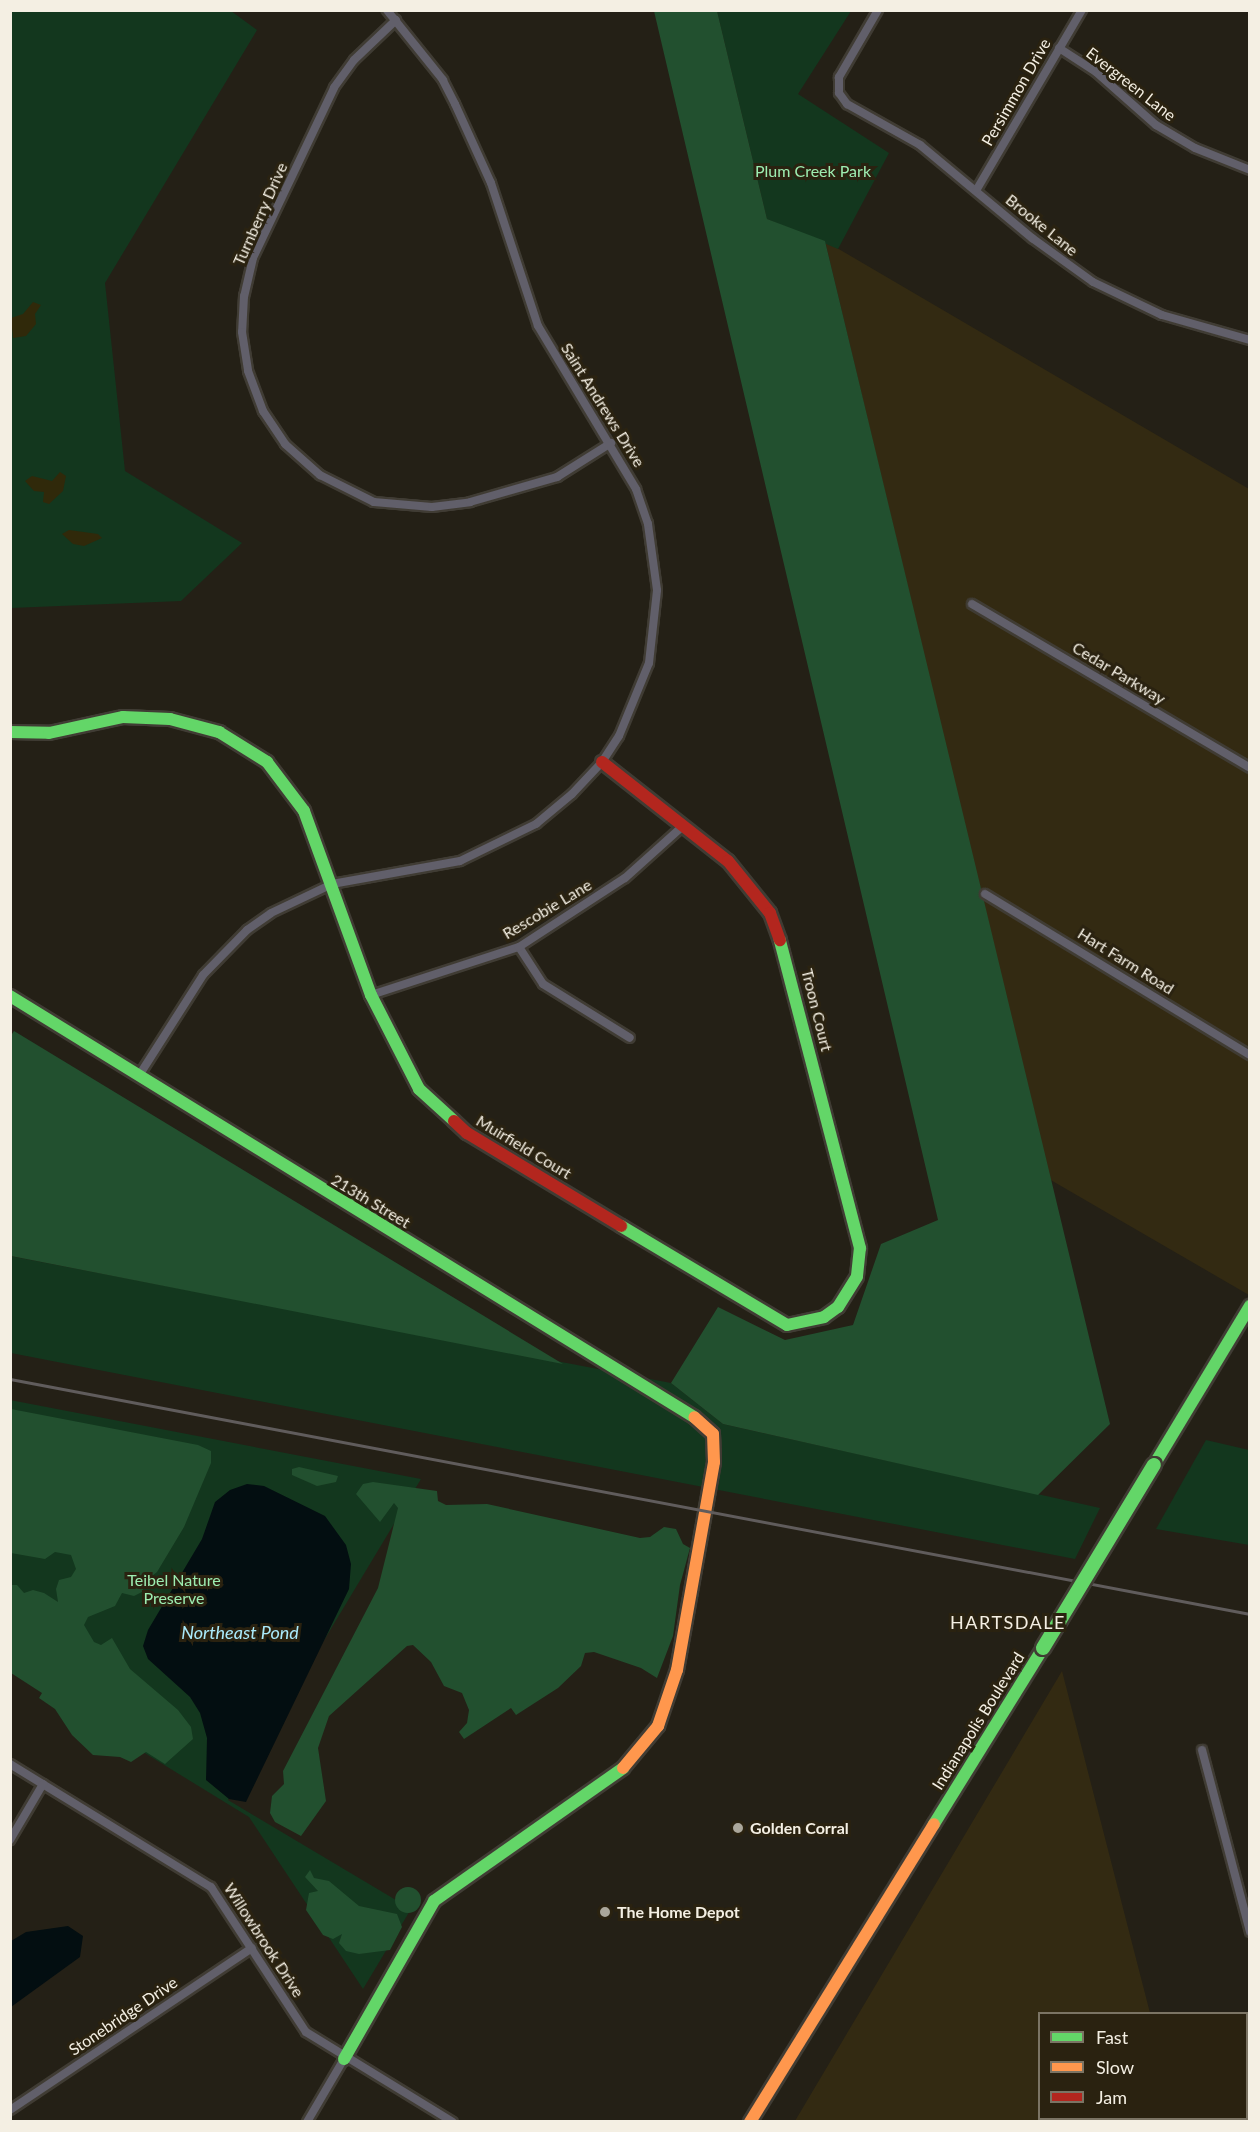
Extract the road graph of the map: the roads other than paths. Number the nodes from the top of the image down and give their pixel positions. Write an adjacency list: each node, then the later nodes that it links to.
1 (387, 10): 4 (street, Saint Andrews Drive)
2 (878, 10): 7 (street, Brooke Lane)
3 (1082, 10): 5 (street, Persimmon Drive)
4 (396, 20): 9 (street, Saint Andrews Drive); 9 (street, Turnberry Drive)
5 (1059, 48): 6 (street, Evergreen Lane); 7 (street, Persimmon Drive)
6 (1250, 170)
7 (977, 189): 8 (street, Brooke Lane)
8 (1250, 340)
9 (611, 443): 12 (street, Saint Andrews Drive)
10 (972, 604): 13 (street, Cedar Parkway)
11 (10, 732): 15 (main road, Muirfield Court)
12 (602, 762): 14 (main road, Troon Court); 15 (street, Saint Andrews Drive)
13 (1250, 768)
14 (684, 825): 17 (street, Rescobie Lane); 24 (main road, Troon Court)
15 (332, 884): 18 (main road, Muirfield Court); 22 (street, Saint Andrews Drive)
16 (985, 894): 21 (street, Hart Farm Road)
17 (519, 946): 18 (street, Rescobie Lane); 20 (street)
18 (371, 995): 24 (main road, Muirfield Court)
19 (10, 996): 22 (main road, 213th Street)
20 (630, 1038)
21 (1250, 1055)
22 (140, 1074): 31 (main road, 213th Street)
23 (1250, 1306): 35 (main road, Indianapolis Boulevard, bridge)
24 (814, 1318)
25 (1202, 1750): 29 (street)
26 (10, 1764): 27 (street, Willowbrook Drive)
27 (43, 1784): 28 (street); 30 (street, Willowbrook Drive)
28 (10, 1840)
29 (1250, 1932)
30 (252, 1948): 31 (street, Willowbrook Drive); 32 (street, Stonebridge Drive)
31 (344, 2059): 33 (street); 34 (street, Willowbrook Drive)
32 (10, 2110)
33 (308, 2121)
34 (453, 2121)
35 (750, 2121)

